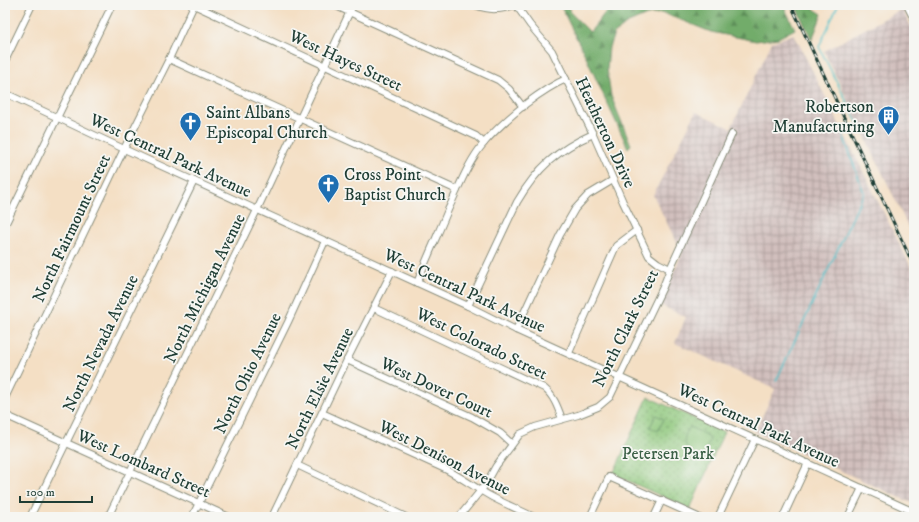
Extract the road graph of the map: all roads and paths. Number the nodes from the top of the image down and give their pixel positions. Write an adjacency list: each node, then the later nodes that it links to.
1 (32, 5): 12 (street)
2 (112, 5): 17 (street)
3 (194, 5): 11 (street, North Fairmount Street); 13 (street, West Hayes Street)
4 (334, 5): 9 (street)
5 (352, 5): 9 (street, North Michigan Avenue)
6 (475, 5): 7 (street)
7 (515, 5): 14 (street, Heatherton Drive)
8 (908, 5): 10 (main road)
9 (349, 12): 13 (street, North Michigan Avenue); 16 (street)
10 (914, 16)
11 (169, 59): 18 (street); 22 (street, North Fairmount Street)
12 (5, 61)
13 (325, 65): 18 (street, North Michigan Avenue); 21 (street, West Hayes Street)
14 (566, 79): 16 (street); 19 (street, Heatherton Drive)
15 (5, 93): 17 (street, West Central Park Avenue)
16 (523, 107): 21 (street)
17 (57, 117): 22 (street, West Central Park Avenue); 27 (street)
18 (300, 118): 25 (street); 26 (street, North Michigan Avenue)
19 (593, 134): 23 (street, Heatherton Drive); 33 (street)
20 (732, 134): 30 (street, North Clark Street)
21 (484, 143): 25 (street)
22 (124, 149): 24 (street, West Central Park Avenue); 39 (street, North Fairmount Street)
23 (613, 180): 28 (street, Heatherton Drive); 35 (street)
24 (194, 181): 26 (street, West Central Park Avenue); 44 (street, North Nevada Avenue)
25 (457, 190): 32 (street)
26 (257, 210): 29 (street, West Central Park Avenue); 48 (street, North Michigan Avenue)
27 (5, 225)
28 (636, 230): 30 (street, Heatherton Drive); 36 (street)
29 (325, 241): 31 (street, West Central Park Avenue); 52 (street, North Ohio Avenue)
30 (670, 269): 38 (street, North Clark Street)
31 (392, 271): 32 (street, West Central Park Avenue); 34 (street, North Elsie Avenue)
32 (417, 283): 33 (street, West Central Park Avenue)
33 (468, 306): 35 (street, West Central Park Avenue)
34 (374, 308): 37 (street, North Elsie Avenue); 42 (street, West Colorado Street)
35 (516, 330): 36 (street, West Central Park Avenue)
36 (569, 353): 38 (street, West Central Park Avenue)
37 (347, 360): 40 (street, North Elsie Avenue); 45 (street, West Dover Court)
38 (621, 377): 42 (street, North Clark Street); 43 (street, West Central Park Avenue)
39 (5, 398)
40 (322, 412): 47 (street, North Elsie Avenue); 50 (street, West Denison Avenue)
41 (5, 415): 44 (street, West Lombard Street)
42 (562, 419): 45 (street, North Clark Street)
43 (755, 439): 46 (street, West Central Park Avenue); 65 (street)
44 (66, 443): 48 (street, West Lombard Street); 54 (street, North Nevada Avenue)
45 (512, 444): 50 (street, North Clark Street)
46 (808, 463): 49 (street, West Central Park Avenue); 66 (street)
47 (297, 465): 58 (street, North Elsie Avenue); 59 (street)
48 (130, 472): 52 (street, West Lombard Street); 55 (street, North Michigan Avenue)
49 (862, 488): 53 (street, West Central Park Avenue); 67 (street)
50 (481, 491): 60 (street, North Clark Street); 61 (street, West Denison Avenue)
51 (662, 500): 62 (street); 63 (street); 64 (street)
52 (199, 503): 56 (street, North Ohio Avenue); 57 (street, West Lombard Street)
53 (914, 512): 68 (street)
54 (30, 517)
55 (108, 517)
56 (192, 517)
57 (229, 517)
58 (272, 517)
59 (406, 517)
60 (460, 517)
61 (534, 517)
62 (590, 517)
63 (654, 517)
64 (698, 517)
65 (718, 517)
66 (783, 517)
67 (848, 517)
68 (911, 517)

